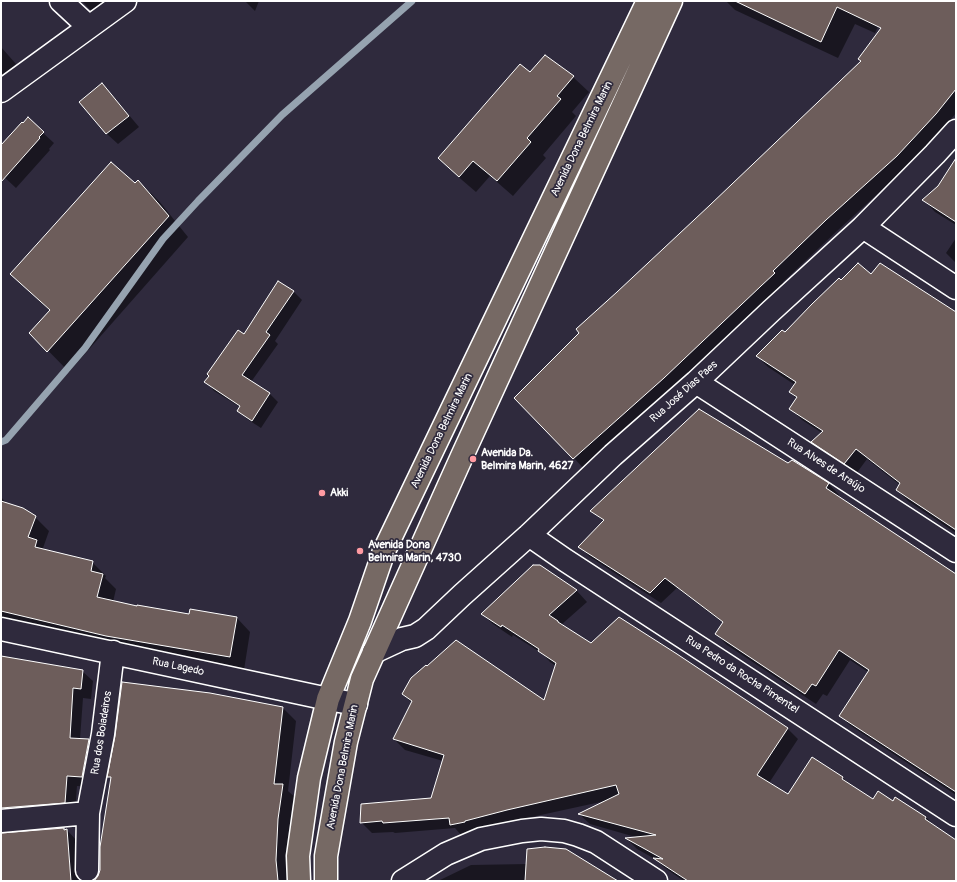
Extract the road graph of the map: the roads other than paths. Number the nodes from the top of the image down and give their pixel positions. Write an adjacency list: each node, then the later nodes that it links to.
1 (61, 1): 5 (street)
2 (125, 1): 5 (street)
3 (648, 1): 13 (main road, Avenida Dona Belmira Marin)
4 (670, 1): 15 (main road, Avenida Dona Belmira Marin)
5 (89, 27): 6 (street)
6 (1, 91)
7 (956, 131): 8 (street, Rua José Dias Paes)
8 (863, 227): 9 (street); 10 (street, Rua José Dias Paes)
9 (956, 288)
10 (696, 382): 11 (street, Rua José Dias Paes); 12 (street, Rua Alves de Araújo)
11 (529, 535): 15 (street, Rua José Dias Paes); 20 (street, Rua Pedro da Rocha Pimentel)
12 (956, 551)
13 (360, 621): 15 (street); 17 (main road, Avenida Dona Belmira Marin)
14 (1, 629): 16 (street, Rua Lagedo)
15 (386, 642): 18 (main road, Avenida Dona Belmira Marin)
16 (113, 652): 17 (street, Rua Lagedo); 19 (street, Rua dos Boiadeiros)
17 (328, 699): 18 (street, Rua Lagedo); 23 (main road, Avenida Dona Belmira Marin)
18 (356, 704): 24 (main road, Avenida Dona Belmira Marin)
19 (88, 813): 21 (street); 22 (street, Rua dos Boiadeiros)
20 (956, 815)
21 (1, 822)
22 (88, 870)
23 (299, 881)
24 (326, 881)
25 (403, 881): 26 (street)
26 (656, 881)

